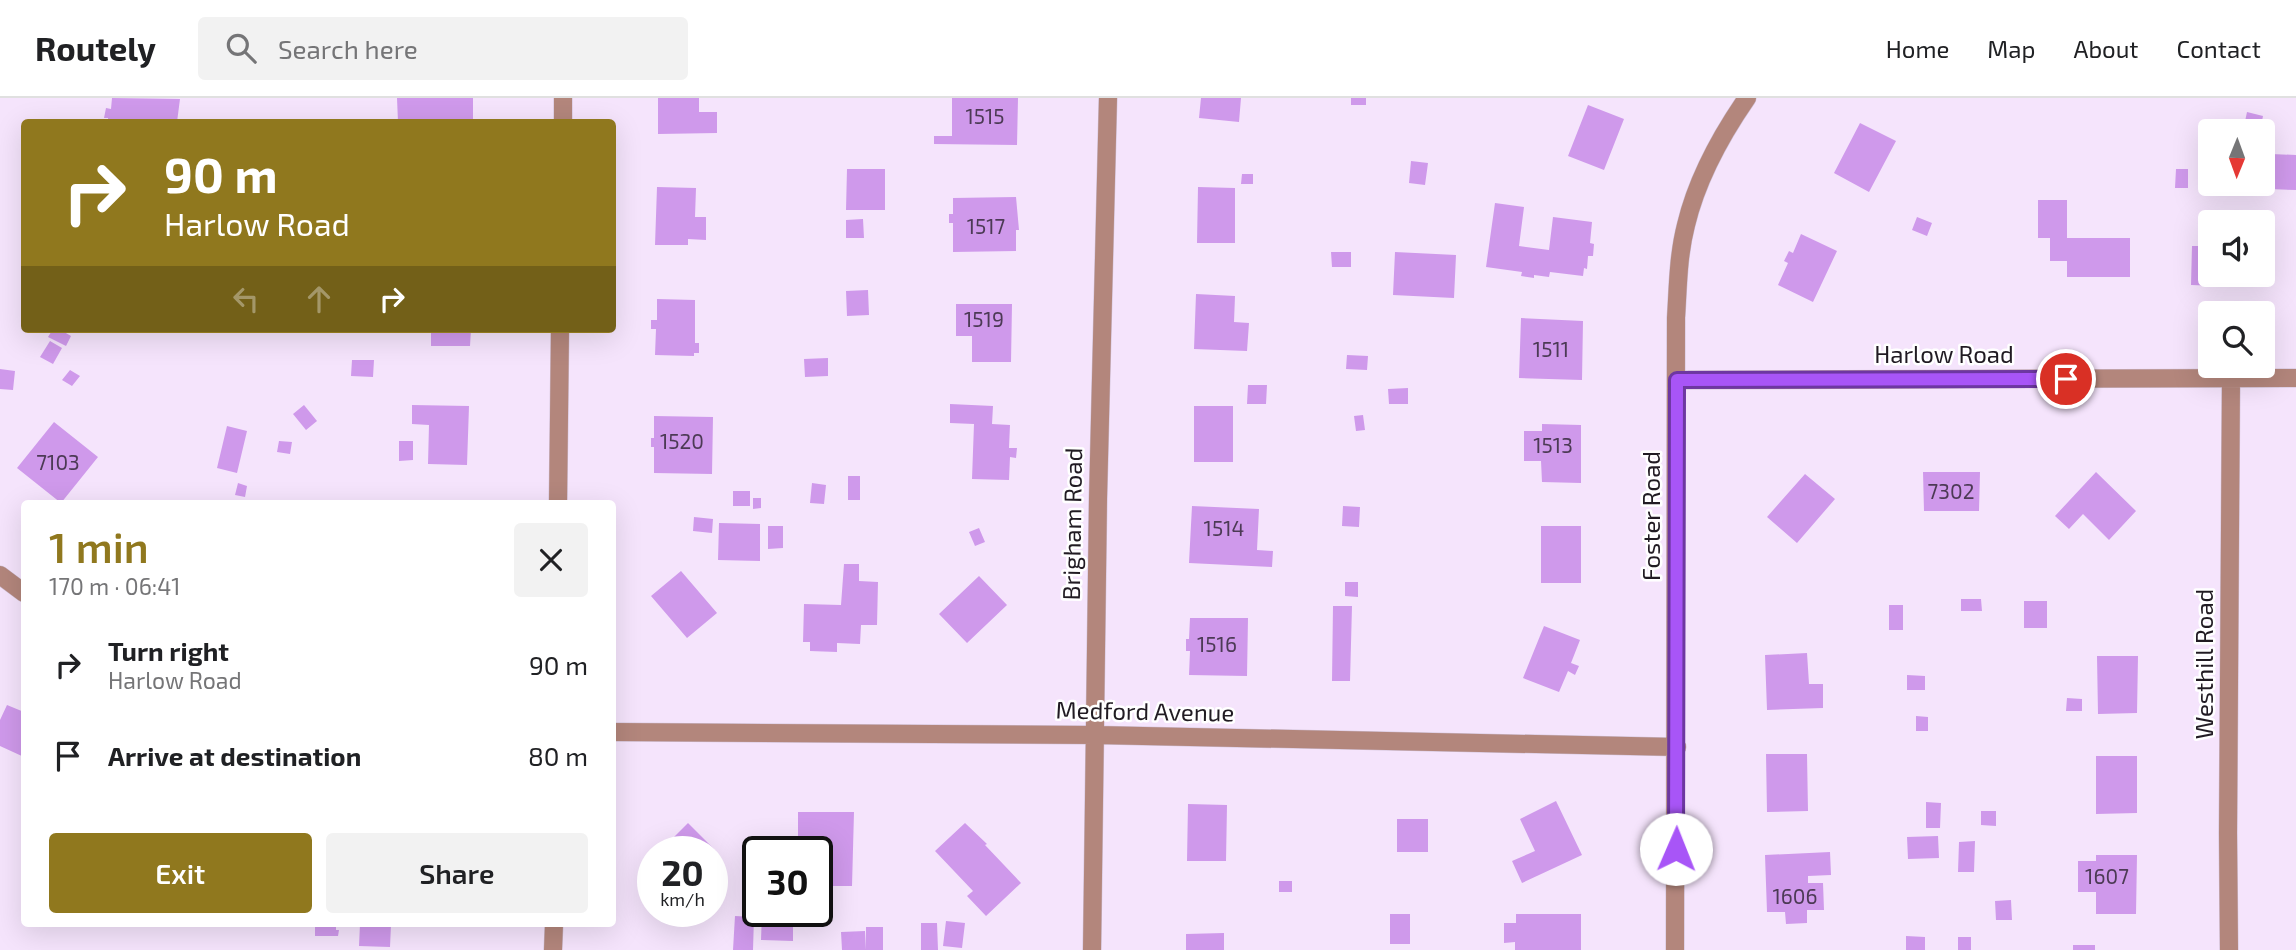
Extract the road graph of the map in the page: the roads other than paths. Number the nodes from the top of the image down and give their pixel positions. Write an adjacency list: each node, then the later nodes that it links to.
1 (563, 98): 4 (street)
2 (1108, 98): 14 (street, Brigham Road)
3 (1747, 98): 9 (street, Foster Road)
4 (563, 119)
5 (560, 333): 10 (street)
6 (2231, 378): 9 (street, Harlow Road); 20 (street, Westhill Road)
7 (2275, 378): 8 (street, Harlow Road)
8 (2296, 378)
9 (1677, 380): 15 (street, Foster Road)
10 (558, 500)
11 (0, 575): 12 (street)
12 (21, 591)
13 (616, 732): 14 (street, Medford Avenue)
14 (1096, 736): 15 (street, Medford Avenue); 18 (street, Brigham Road)
15 (1677, 747): 19 (street, Foster Road)
16 (554, 927): 17 (street)
17 (553, 950)
18 (1092, 950)
19 (1675, 950)
20 (2229, 950)

